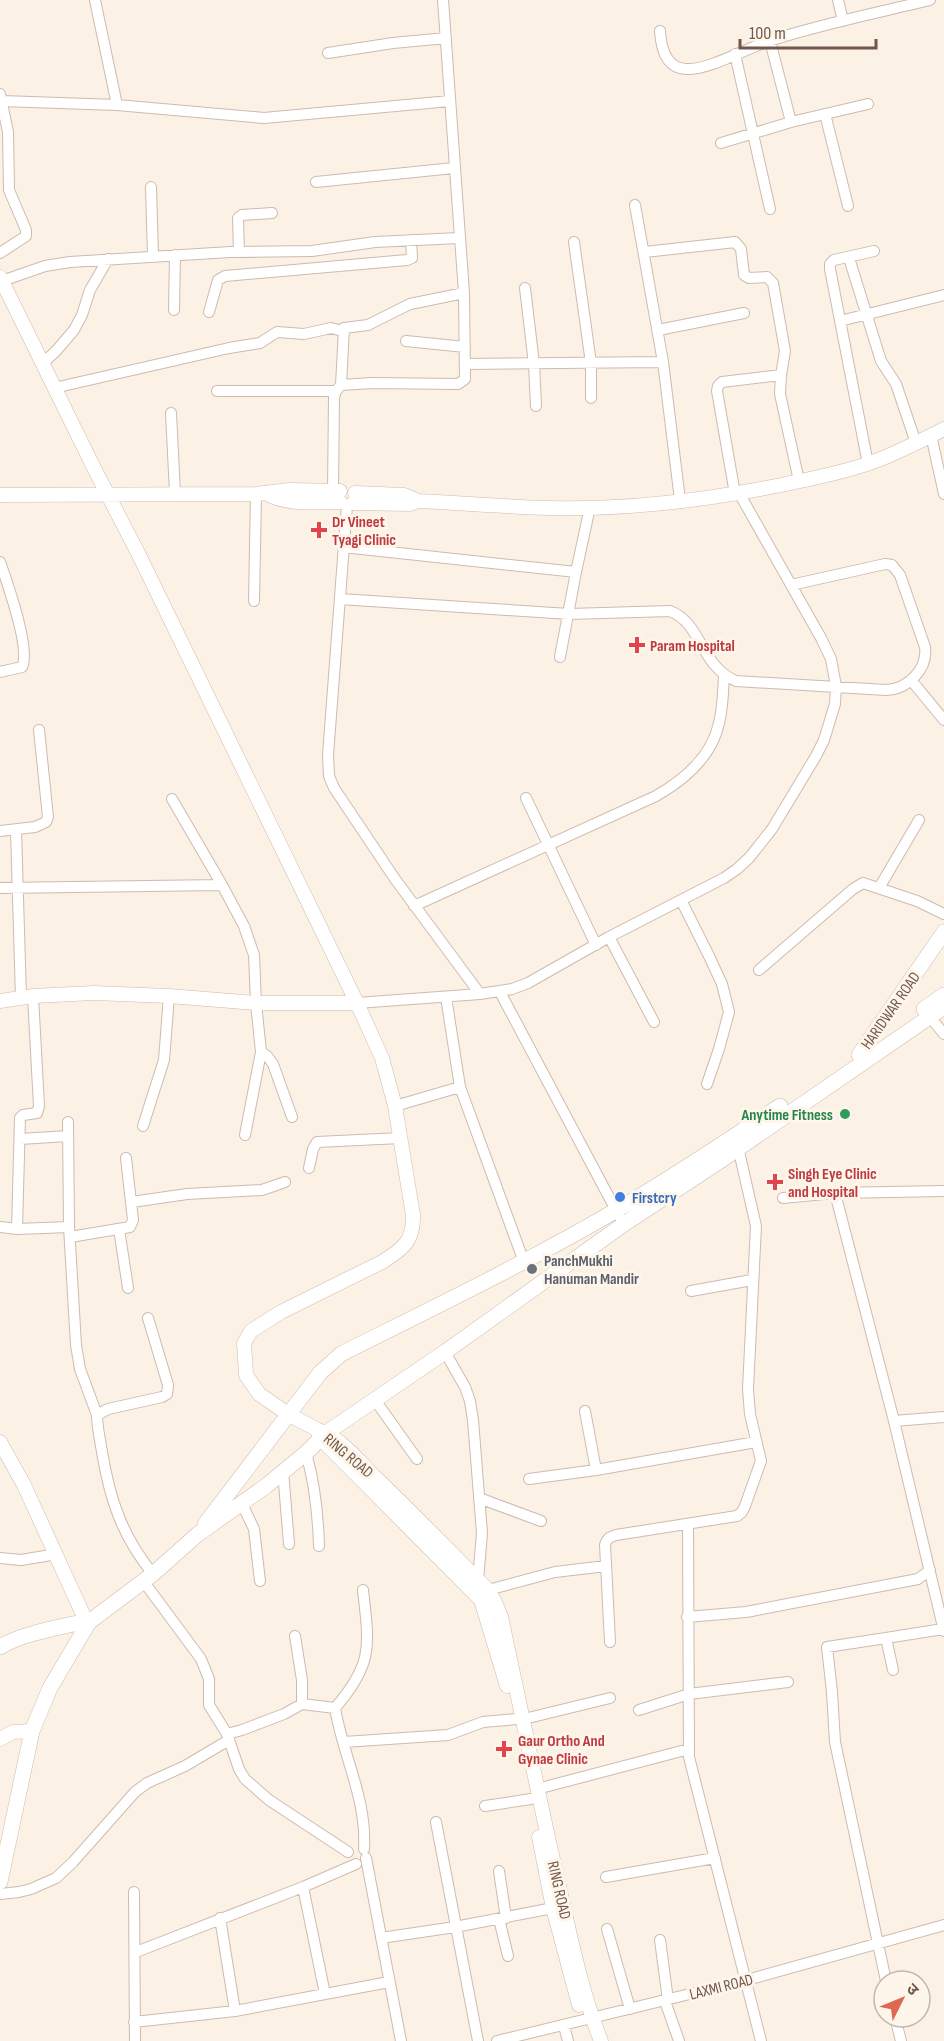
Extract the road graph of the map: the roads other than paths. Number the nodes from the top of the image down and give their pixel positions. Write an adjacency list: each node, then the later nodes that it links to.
1 (94, 0): 14 (street)
2 (443, 0): 7 (street)
3 (838, 0): 5 (street)
4 (930, 0): 5 (street)
5 (843, 21): 8 (street)
6 (660, 32): 10 (street)
7 (446, 38): 9 (street); 12 (street)
8 (770, 40): 10 (street); 16 (street)
9 (328, 53)
10 (735, 54): 17 (street)
11 (1, 97): 14 (street); 20 (street)
12 (450, 101): 14 (street); 19 (street)
13 (868, 104): 15 (street)
14 (117, 105)
15 (825, 114): 16 (street); 24 (street)
16 (791, 122): 17 (street)
17 (753, 134): 18 (street); 25 (street)
18 (721, 143)
19 (454, 168): 21 (street); 27 (street)
20 (4, 176): 33 (street)
21 (316, 182)
22 (151, 187): 35 (street)
23 (635, 205): 32 (street)
24 (848, 207)
25 (770, 209)
26 (272, 213): 31 (street)
27 (459, 238): 28 (street); 40 (street)
28 (411, 240): 31 (street); 43 (street)
29 (574, 242): 52 (street)
30 (874, 251): 36 (street)
31 (239, 252): 34 (street)
32 (645, 252): 47 (street); 56 (street)
33 (0, 254)
34 (175, 255): 35 (street); 42 (street)
35 (153, 256): 37 (street)
36 (849, 258): 45 (street); 46 (street)
37 (108, 259): 38 (street); 53 (street)
38 (2, 286): 53 (street)
39 (525, 288): 55 (street)
40 (464, 292): 48 (street); 50 (street)
41 (944, 295): 45 (street)
42 (174, 310)
43 (208, 312)
44 (744, 313): 47 (street)
45 (866, 314): 46 (street); 65 (street)
46 (840, 321): 66 (street)
47 (658, 330): 51 (street)
48 (343, 331): 57 (street); 58 (street)
49 (406, 341): 50 (street)
50 (465, 347): 54 (street)
51 (663, 362): 52 (street); 75 (street)
52 (591, 363): 55 (street); 60 (street)
53 (42, 364): 57 (street)
54 (466, 364): 55 (street); 58 (street)
55 (534, 364): 61 (street)
56 (781, 375): 67 (street); 71 (street)
57 (54, 388): 69 (street)
58 (338, 388): 59 (street); 74 (street)
59 (217, 391)
60 (591, 398)
61 (536, 406)
62 (171, 413): 68 (street)
63 (944, 429): 64 (street)
64 (931, 435): 65 (street); 72 (street)
65 (916, 443): 66 (street)
66 (868, 464): 67 (street)
67 (799, 481): 71 (street)
68 (175, 493): 69 (street); 70 (street)
69 (107, 494): 73 (street); 116 (street)
70 (261, 494): 74 (street); 82 (street)
71 (737, 494): 75 (street); 80 (street)
72 (944, 494)
73 (0, 495)
74 (345, 498): 76 (street); 77 (street)
75 (680, 500): 76 (street)
76 (590, 507): 79 (street)
77 (343, 547): 79 (street); 81 (street)
78 (0, 562): 85 (street)
79 (576, 572): 83 (street)
80 (791, 585): 87 (street); 88 (street)
81 (340, 599): 83 (street); 102 (street)
82 (254, 601)
83 (569, 614): 84 (street); 86 (street)
84 (560, 657)
85 (0, 672)
86 (724, 676): 88 (street); 96 (street)
87 (911, 680): 88 (street); 89 (street)
88 (836, 687): 101 (street)
89 (944, 720)
90 (39, 730): 94 (street)
91 (526, 798): 96 (street)
92 (171, 799): 97 (street)
93 (919, 820): 100 (street)
94 (16, 830): 95 (street); 99 (street)
95 (0, 831)
96 (549, 844): 102 (street); 106 (street)
97 (222, 885): 99 (street); 115 (street)
98 (0, 888): 99 (street)
99 (19, 888): 112 (street)
100 (879, 888): 103 (street); 107 (street)
101 (681, 900): 105 (street); 123 (street)
102 (414, 906): 109 (street)
103 (944, 914)
104 (944, 932): 122 (main road, HARIDWAR ROAD)
105 (609, 938): 106 (street); 119 (street)
106 (596, 945): 108 (street)
107 (759, 969)
108 (500, 992): 109 (street); 141 (street)
109 (480, 994): 113 (street)
110 (944, 995): 122 (main road)
111 (169, 996): 112 (street); 115 (street); 128 (street)
112 (27, 997): 114 (street); 132 (street)
113 (446, 997): 116 (street); 124 (street)
114 (0, 1001)
115 (255, 1003): 116 (street); 121 (street)
116 (357, 1003): 125 (street)
117 (944, 1007): 118 (main road)
118 (930, 1017): 120 (street); 122 (main road)
119 (654, 1022)
120 (944, 1034)
121 (261, 1052): 126 (street); 129 (street)
122 (861, 1058): 133 (main road, HARIDWAR ROAD)
123 (707, 1084)
124 (460, 1087): 125 (street); 146 (street)
125 (395, 1106): 131 (street)
126 (292, 1117)
127 (68, 1122): 130 (street)
128 (143, 1126)
129 (245, 1135)
130 (68, 1136): 132 (street); 145 (street)
131 (401, 1138): 135 (street); 154 (street)
132 (20, 1139): 143 (street)
133 (736, 1141): 141 (main road, HARIDWAR ROAD); 147 (street)
134 (126, 1158): 140 (street)
135 (309, 1168)
136 (285, 1182): 140 (street)
137 (944, 1191): 138 (street)
138 (835, 1193): 139 (street); 157 (street)
139 (783, 1198)
140 (132, 1202): 144 (street)
141 (619, 1218): 146 (main road); 151 (main road)
142 (0, 1227): 143 (street)
143 (17, 1229): 145 (street)
144 (119, 1229): 145 (street); 148 (street)
145 (69, 1232): 155 (street)
146 (524, 1262): 154 (main road)
147 (752, 1280): 149 (street); 160 (street)
148 (128, 1288)
149 (691, 1291)
150 (148, 1318): 155 (street)
151 (446, 1352): 152 (main road); 166 (street)
152 (375, 1400): 158 (main road); 162 (street)
153 (585, 1411): 163 (street)
154 (288, 1414): 158 (street); 170 (main road)
155 (97, 1415): 177 (street)
156 (944, 1417): 157 (street)
157 (894, 1421): 176 (street)
158 (321, 1434): 161 (main road); 179 (street, RING ROAD); 195 (street, RING ROAD)
159 (0, 1442): 173 (street)
160 (756, 1442): 163 (street); 169 (street)
161 (306, 1453): 164 (main road); 172 (street)
162 (417, 1459)
163 (596, 1470): 165 (street)
164 (283, 1472): 167 (main road); 171 (street)
165 (529, 1479)
166 (479, 1498): 168 (street); 179 (street)
167 (242, 1504): 170 (main road); 178 (street)
168 (541, 1521)
169 (688, 1524): 175 (street); 181 (street)
170 (198, 1534): 177 (main road)
171 (289, 1544)
172 (319, 1546)
173 (57, 1554): 174 (street); 182 (street)
174 (0, 1558)
175 (606, 1566): 179 (street); 186 (street)
176 (930, 1570): 181 (street); 183 (street)
177 (148, 1578): 182 (main road); 197 (street)
178 (260, 1581)
179 (483, 1585): 195 (street, RING ROAD)
180 (363, 1590): 193 (street)
181 (687, 1617): 190 (street)
182 (88, 1621): 187 (main road); 196 (main road)
183 (944, 1630): 185 (street)
184 (295, 1636): 192 (street)
185 (886, 1638): 188 (street); 222 (street)
186 (610, 1642)
187 (2, 1644)
188 (893, 1670)
189 (788, 1682): 190 (street)
190 (689, 1694): 194 (street); 200 (street)
191 (610, 1698): 195 (street)
192 (302, 1704): 193 (street); 197 (street)
193 (335, 1708): 199 (street)
194 (639, 1710)
195 (520, 1719): 199 (street); 201 (street, RING ROAD)
196 (32, 1731): 198 (street); 210 (main road)
197 (228, 1737): 204 (street); 213 (street)
198 (0, 1739)
199 (344, 1742): 205 (street)
200 (689, 1749): 201 (street); 206 (street)
201 (534, 1794): 202 (street); 214 (street, RING ROAD); 232 (street, RING ROAD)
202 (485, 1806)
203 (436, 1822): 218 (street)
204 (348, 1852): 205 (street); 207 (street)
205 (365, 1853): 207 (street); 220 (street)
206 (715, 1858): 209 (street); 226 (street)
207 (356, 1864): 211 (street)
208 (499, 1871): 216 (street)
209 (606, 1877)
210 (0, 1882)
211 (303, 1887): 215 (street); 228 (street)
212 (134, 1892): 223 (street)
213 (0, 1894)
214 (553, 1908): 216 (street); 232 (street, RING ROAD)
215 (220, 1918): 223 (street); 231 (street)
216 (503, 1919): 218 (street); 224 (street)
217 (944, 1925): 222 (street, LAXMI ROAD)
218 (455, 1927): 220 (street); 237 (street)
219 (607, 1929): 230 (street)
220 (381, 1938): 227 (street)
221 (660, 1940): 229 (street)
222 (877, 1943): 225 (street); 226 (street, LAXMI ROAD)
223 (136, 1952): 233 (street)
224 (508, 1956)
225 (883, 1969)
226 (747, 1980): 229 (street, LAXMI ROAD); 243 (street)
227 (388, 1982): 228 (street); 236 (street)
228 (325, 1994): 231 (street)
229 (666, 2000): 230 (street, LAXMI ROAD); 242 (street)
230 (630, 2009): 232 (street, LAXMI ROAD)
231 (235, 2011): 233 (street)
232 (587, 2019): 234 (street, LAXMI ROAD); 240 (street, RING ROAD); 241 (street, RING ROAD)
233 (134, 2022): 235 (street)
234 (564, 2026): 238 (street, LAXMI ROAD); 239 (street)
235 (135, 2041)
236 (400, 2041)
237 (478, 2041)
238 (497, 2041)
239 (568, 2041)
240 (592, 2041)
241 (601, 2041)
242 (679, 2041)
243 (761, 2041)

